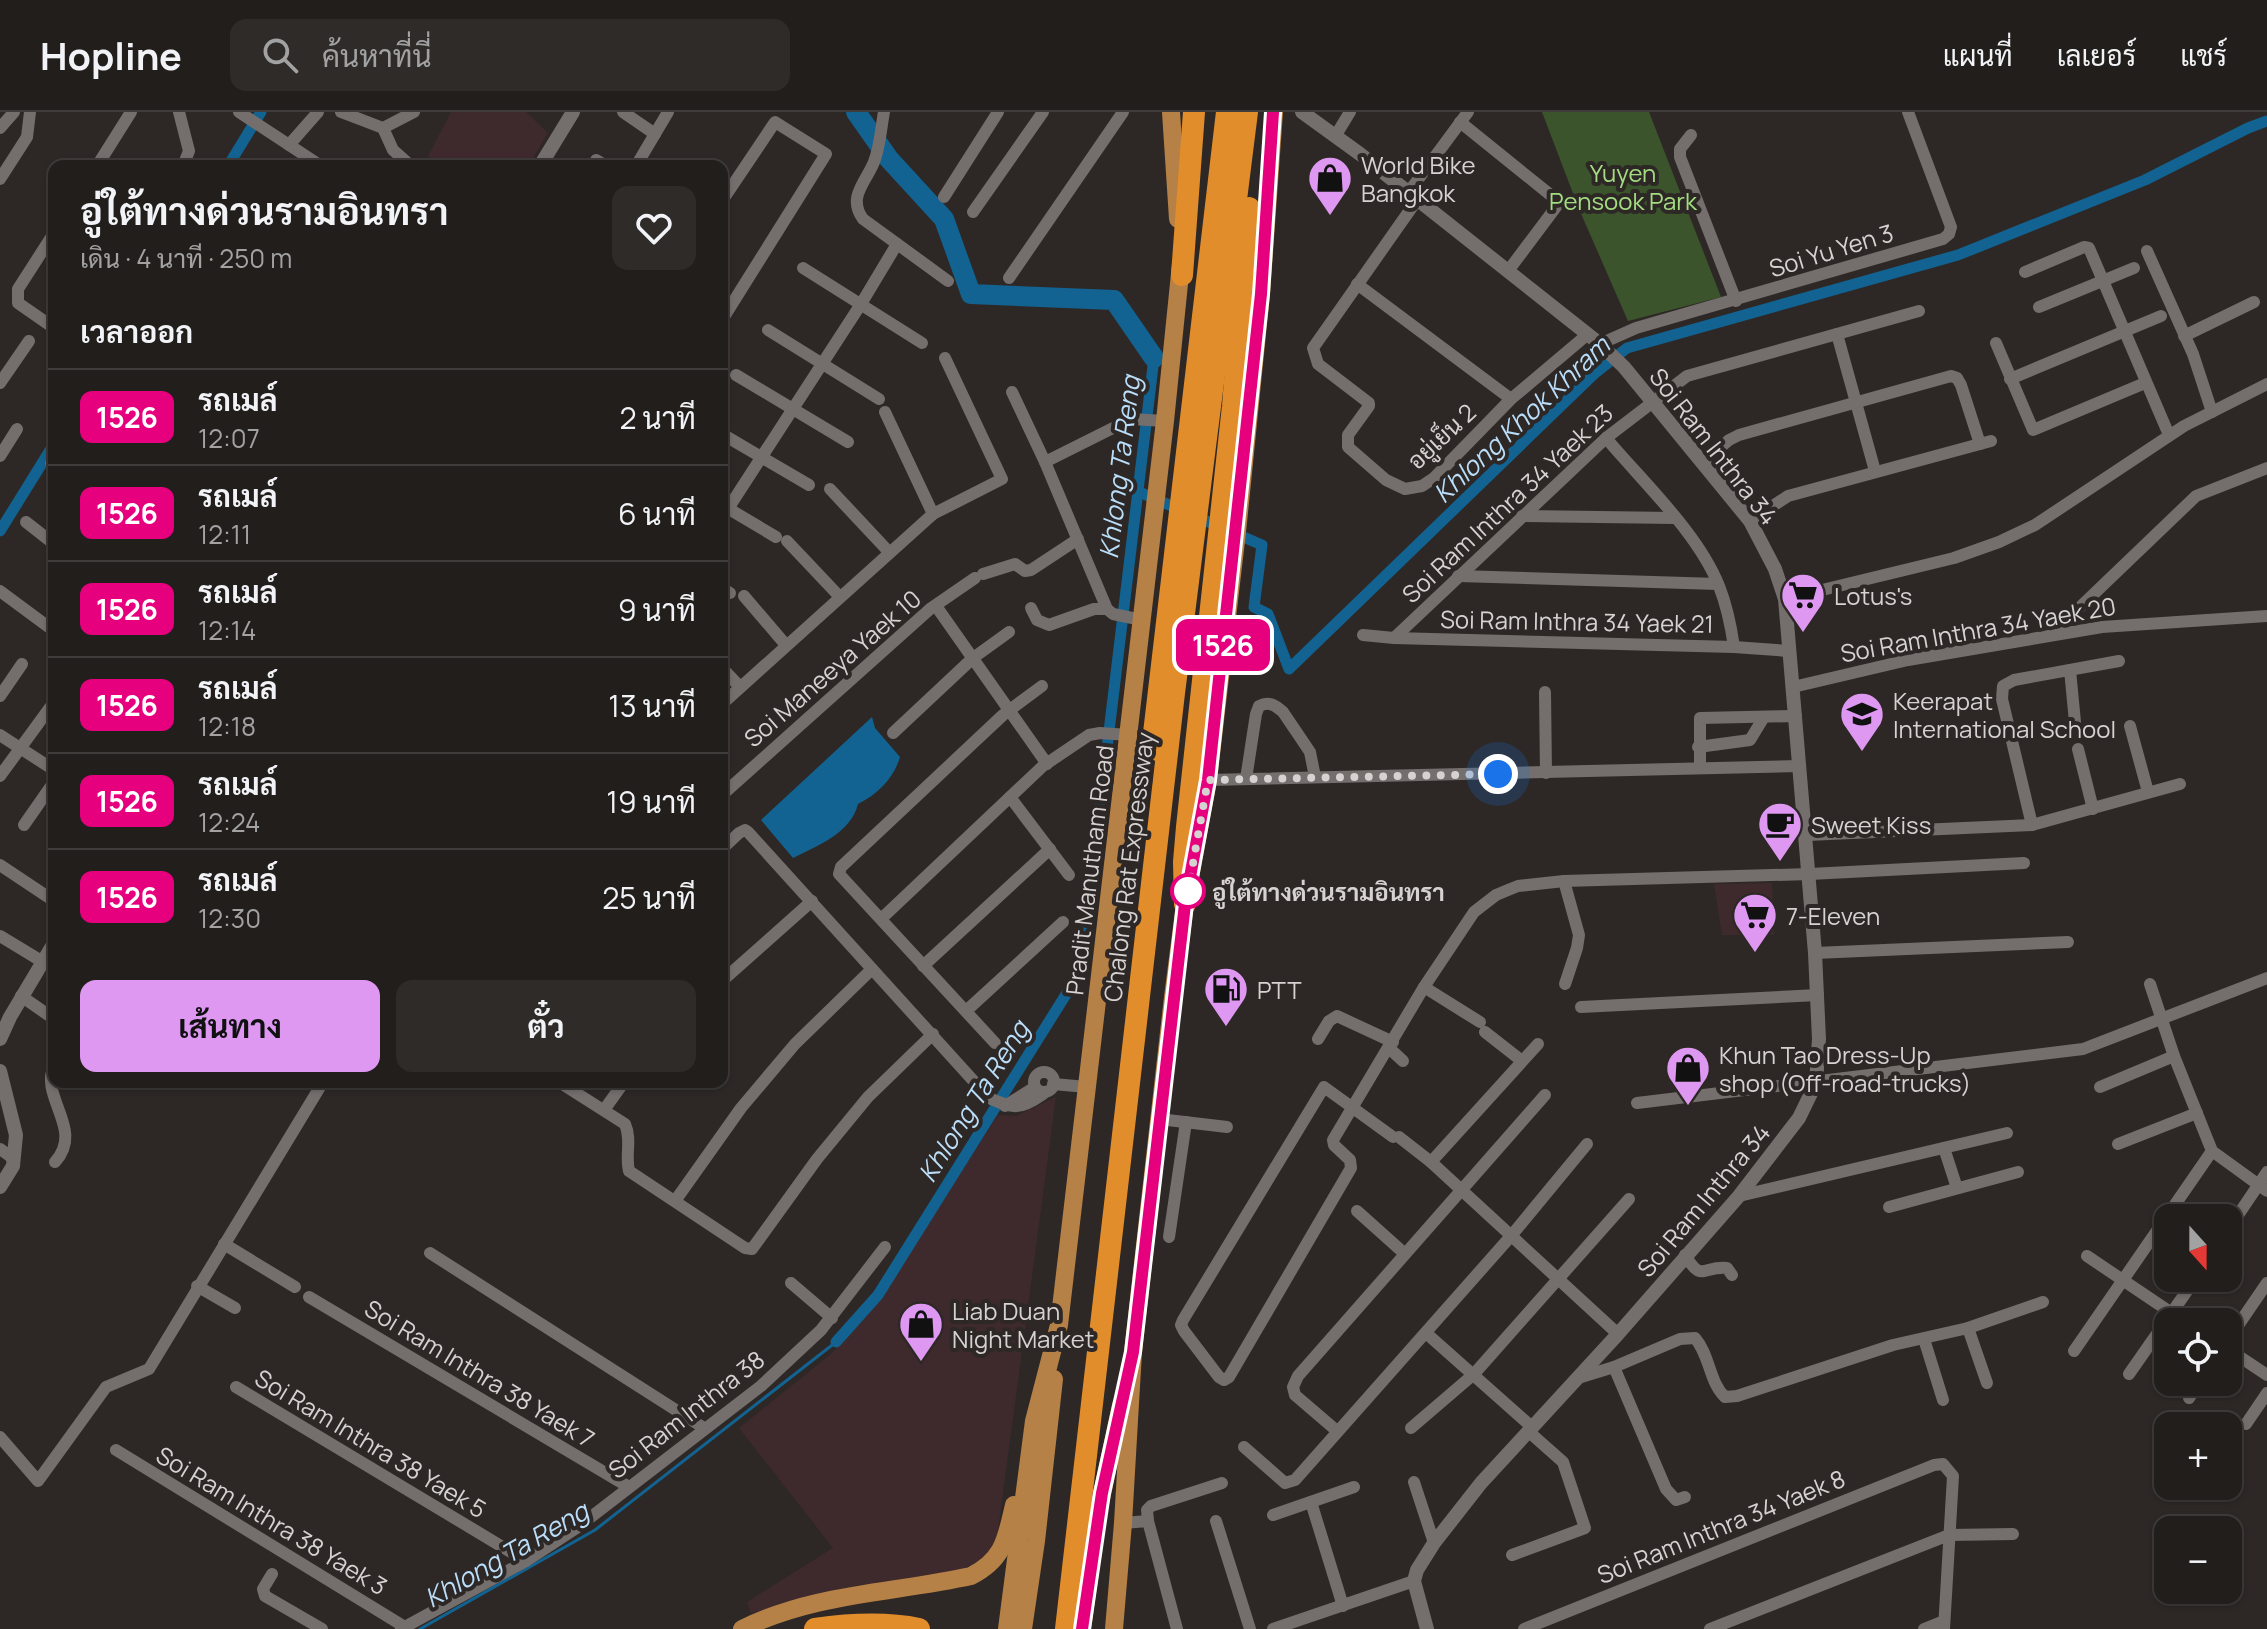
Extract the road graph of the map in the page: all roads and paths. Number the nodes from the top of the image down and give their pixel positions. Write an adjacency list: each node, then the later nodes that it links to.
1 (14, 112): 25 (street)
2 (30, 112): 37 (street)
3 (131, 112): 31 (street)
4 (179, 112): 32 (street)
5 (239, 112): 30 (street)
6 (318, 112): 30 (street)
7 (341, 112): 26 (street)
8 (414, 112): 26 (street)
9 (573, 112): 35 (street)
10 (623, 112): 27 (street)
11 (668, 112): 27 (street)
12 (884, 112): 43 (street)
13 (998, 112): 40 (street)
14 (1043, 112): 41 (street)
15 (1123, 112): 50 (street)
16 (1171, 112): 49 (main road, Pradit Manutham Road)
17 (1194, 112): 49 (highway)
18 (1227, 112): 324 (highway, Chalong Rat Expressway)
19 (1248, 112): 181 (highway); 325 (highway, Chalong Rat Expressway)
20 (1274, 112): 96 (main road)
21 (1302, 112): 28 (street, Soi Ram Inthra 34)
22 (1350, 112): 28 (street)
23 (1908, 112): 54 (street, Soi Yu Yen 3)
24 (1464, 117): 39 (street); 47 (street)
25 (0, 128)
26 (383, 128): 34 (street)
27 (655, 134): 36 (street)
28 (1336, 135): 39 (street, Soi Ram Inthra 34)
29 (1691, 135): 54 (street)
30 (289, 145): 33 (street)
31 (101, 160)
32 (185, 160)
33 (312, 160)
34 (404, 160)
35 (544, 160)
36 (640, 160)
37 (0, 179)
38 (728, 192): 58 (street)
39 (1413, 196): 47 (street, Soi Ram Inthra 34); 53 (street)
40 (944, 197)
41 (973, 212)
42 (48, 242): 61 (street)
43 (897, 244): 52 (street); 56 (street)
44 (2147, 251): 66 (street)
45 (803, 268): 56 (street)
46 (2134, 268): 51 (street)
47 (1508, 271): 64 (street, Soi Ram Inthra 34)
48 (2025, 272): 51 (street)
49 (1182, 275): 86 (main road, Pradit Manutham Road)
50 (1009, 278)
51 (2103, 280): 57 (street); 63 (street)
52 (948, 281)
53 (1357, 284): 80 (street); 80 (street, อยู่เย็น 2)
54 (1736, 301): 70 (street, Soi Yu Yen 3)
55 (2254, 302): 66 (street)
56 (861, 304): 68 (street); 72 (street)
57 (2039, 307)
58 (728, 310)
59 (1919, 311): 65 (street, Soi Ram Inthra 34 Yaek 23)
60 (2161, 316): 63 (street)
61 (48, 324)
62 (768, 330): 72 (street)
63 (2123, 332): 74 (street); 76 (street)
64 (1588, 334): 70 (street, Soi Ram Inthra 34); 80 (street)
65 (1837, 334): 81 (street, Soi Ram Inthra 34 Yaek 23); 82 (street)
66 (2184, 336): 85 (street)
67 (29, 341): 75 (street)
68 (922, 343)
69 (1996, 343): 74 (street)
70 (1605, 348): 81 (street, Soi Ram Inthra 34)
71 (945, 358): 104 (street)
72 (823, 364): 79 (street); 83 (street)
73 (736, 375): 83 (street)
74 (2010, 379): 76 (street)
75 (0, 383)
76 (2145, 383): 88 (street)
77 (2267, 384): 85 (street)
78 (1012, 392): 95 (street)
79 (879, 399)
80 (1511, 399)
81 (1652, 401): 90 (street, Soi Ram Inthra 34 Yaek 23); 97 (street, Soi Ram Inthra 34)
82 (1856, 403): 97 (street); 99 (street); 99 (street)
83 (793, 411): 91 (street); 94 (street)
84 (885, 412): 104 (street)
85 (2212, 412): 88 (street)
86 (1159, 421): 93 (main road, Pradit Manutham Road); 95 (street)
87 (17, 429): 92 (street)
88 (2169, 435): 117 (street)
89 (728, 438): 94 (street)
90 (1606, 438): 105 (street, Soi Ram Inthra 34 Yaek 23); 106 (street)
91 (848, 442)
92 (0, 456)
93 (1161, 457): 96 (main road); 122 (main road, Pradit Manutham Road)
94 (762, 458): 100 (street); 102 (street)
95 (1045, 462): 110 (street)
96 (1244, 462): 162 (main road)
97 (1703, 462): 107 (street, Soi Ram Inthra 34)
98 (2267, 468): 125 (street)
99 (1875, 471): 107 (street)
100 (809, 485)
101 (830, 489): 111 (street)
102 (728, 505)
103 (728, 513): 116 (street)
104 (933, 514): 111 (street)
105 (1522, 516): 106 (street); 112 (street, Soi Ram Inthra 34 Yaek 23)
106 (1674, 518): 113 (street)
107 (1750, 521): 117 (street, Soi Ram Inthra 34)
108 (26, 522): 109 (street)
109 (48, 539)
110 (1078, 539): 118 (street, Soi Maneeya Yaek 10); 120 (street)
111 (889, 552): 116 (street)
112 (1458, 576): 113 (street); 127 (street, Soi Ram Inthra 34 Yaek 23)
113 (1718, 584): 129 (street)
114 (1, 594): 123 (street)
115 (744, 596): 128 (street)
116 (839, 596): 128 (street)
117 (1785, 599): 130 (street, Soi Ram Inthra 34)
118 (936, 606): 131 (street); 164 (street, Soi Maneeya Yaek 10)
119 (1031, 608): 120 (street)
120 (1110, 612): 122 (street)
121 (2267, 616): 125 (street, Soi Ram Inthra 34 Yaek 20)
122 (1136, 619): 149 (main road, Pradit Manutham Road)
123 (48, 627)
124 (1009, 632): 131 (street)
125 (2052, 634): 138 (street, Soi Ram Inthra 34 Yaek 20)
126 (1363, 635): 127 (street, Soi Ram Inthra 34 Yaek 21)
127 (1394, 638): 129 (street, Soi Ram Inthra 34 Yaek 21)
128 (785, 644): 137 (street)
129 (1734, 647): 130 (street, Soi Ram Inthra 34 Yaek 21)
130 (1789, 651): 138 (street, Soi Ram Inthra 34)
131 (973, 658): 143 (street); 148 (street)
132 (2119, 661): 134 (street)
133 (22, 664): 140 (street)
134 (2070, 670): 146 (street); 170 (street)
135 (728, 674): 137 (street)
136 (1042, 686): 143 (street)
137 (740, 687): 141 (street)
138 (1793, 687): 144 (street, Soi Ram Inthra 34)
139 (1545, 692): 158 (street)
140 (0, 696)
141 (728, 698)
142 (48, 710): 152 (street)
143 (1008, 711): 154 (street); 182 (street)
144 (1796, 716): 145 (street); 156 (street, Soi Ram Inthra 34)
145 (1764, 717): 151 (street); 151 (street)
146 (2075, 722)
147 (2130, 726): 166 (street)
148 (893, 733)
149 (1114, 734): 154 (street); 214 (main road, Pradit Manutham Road)
150 (0, 735): 152 (street)
151 (1698, 747): 157 (street)
152 (20, 748): 155 (street); 159 (street)
153 (2078, 749): 168 (street)
154 (1047, 764): 167 (street)
155 (48, 766)
156 (1800, 766): 157 (street); 171 (street, Soi Ram Inthra 34)
157 (1700, 767): 158 (street)
158 (1546, 773): 160 (street)
159 (0, 776)
160 (1315, 777): 161 (street); 161 (street)
161 (1246, 779): 162 (street)
162 (1208, 780): 181 (main road)
163 (2180, 784): 166 (street)
164 (728, 790)
165 (48, 791): 169 (street)
166 (2148, 792): 168 (street)
167 (1010, 797): 173 (street); 182 (street)
168 (2093, 809): 170 (street)
169 (24, 825)
170 (2032, 825): 171 (street)
171 (1807, 835): 176 (street, Soi Ram Inthra 34)
172 (728, 843): 180 (street)
173 (1050, 849): 177 (street); 189 (street)
174 (2024, 863): 176 (street)
175 (0, 865): 179 (street)
176 (1810, 874): 178 (street); 187 (street, Soi Ram Inthra 34)
177 (1069, 875)
178 (1564, 881): 193 (street); 195 (street)
179 (48, 897)
180 (812, 901): 190 (street); 191 (street)
181 (1185, 904): 226 (main road)
182 (881, 919): 189 (street)
183 (1063, 922): 199 (street)
184 (0, 936): 188 (street)
185 (2068, 942): 187 (street)
186 (48, 953): 188 (street)
187 (1815, 953): 196 (street, Soi Ram Inthra 34)
188 (43, 962): 197 (street)
189 (923, 966): 199 (street)
190 (872, 969): 202 (street); 246 (street)
191 (728, 976)
192 (2267, 978): 201 (street)
193 (1565, 984)
194 (2150, 984): 201 (street)
195 (1424, 987): 207 (street); 210 (street)
196 (1818, 995): 198 (street); 212 (street, Soi Ram Inthra 34)
197 (21, 996): 200 (street); 203 (street)
198 (1581, 1007)
199 (966, 1011): 205 (street)
200 (48, 1015)
201 (2162, 1018): 208 (street); 212 (street)
202 (933, 1034): 220 (street); 246 (street)
203 (0, 1038)
204 (1318, 1039): 207 (street)
205 (995, 1043)
206 (1538, 1044): 210 (street)
207 (1391, 1045): 209 (street); 223 (street)
208 (2174, 1056): 215 (street); 225 (street)
209 (1403, 1061)
210 (1522, 1061): 237 (street)
211 (0, 1071): 235 (street)
212 (1816, 1083): 222 (street); 244 (street, Soi Ram Inthra 34)
213 (1053, 1084): 214 (street); 220 (street); 220 (street)
214 (1087, 1087): 271 (main road, Pradit Manutham Road)
215 (2100, 1087)
216 (53, 1088): 236 (street)
217 (319, 1088): 252 (street)
218 (569, 1088): 224 (street)
219 (620, 1088): 224 (street)
220 (1039, 1090)
221 (1545, 1095): 243 (street)
222 (1637, 1103)
223 (1352, 1107): 223 (street); 237 (street)
224 (604, 1110): 246 (street)
225 (2197, 1113): 231 (street); 234 (street)
226 (1159, 1119): 227 (street); 278 (main road)
227 (1186, 1122): 228 (street); 251 (street)
228 (1227, 1127)
229 (2007, 1133): 232 (street)
230 (1587, 1144): 250 (street)
231 (2118, 1144)
232 (1944, 1148): 241 (street); 244 (street)
233 (0, 1149): 235 (street)
234 (2212, 1151): 242 (street); 260 (street)
235 (14, 1159): 240 (street)
236 (55, 1162)
237 (1431, 1162): 243 (street)
238 (2018, 1172): 241 (street)
239 (2267, 1172): 242 (street)
240 (0, 1187)
241 (1957, 1188): 247 (street)
242 (2262, 1188): 249 (street)
243 (1461, 1190): 250 (street); 255 (street)
244 (1739, 1196): 256 (street, Soi Ram Inthra 34)
245 (1629, 1199): 259 (street)
246 (675, 1201)
247 (1889, 1207)
248 (1357, 1211): 255 (street)
249 (2242, 1213)
250 (1511, 1236): 259 (street); 273 (street)
251 (1169, 1237)
252 (224, 1244): 263 (street); 264 (street)
253 (885, 1247): 269 (street, Soi Ram Inthra 38)
254 (430, 1253): 291 (street)
255 (1405, 1254): 294 (street)
256 (1685, 1255): 258 (street); 274 (street, Soi Ram Inthra 34)
257 (2087, 1256): 260 (street)
258 (1732, 1275)
259 (1559, 1280): 274 (street); 281 (street)
260 (2122, 1280): 268 (street); 277 (street)
261 (791, 1283): 269 (street)
262 (2267, 1283): 270 (street)
263 (197, 1286): 267 (street); 295 (street)
264 (295, 1287)
265 (309, 1297): 300 (street, Soi Ram Inthra 38 Yaek 7)
266 (2043, 1302): 272 (street)
267 (235, 1308)
268 (2164, 1308)
269 (832, 1318): 291 (street, Soi Ram Inthra 38)
270 (2242, 1320)
271 (1059, 1325): 289 (main road, Pradit Manutham Road); 323 (main road)
272 (1968, 1328): 275 (street); 285 (street)
273 (1426, 1333): 281 (street); 294 (street)
274 (1618, 1334): 284 (street, Soi Ram Inthra 34)
275 (1924, 1339): 280 (street); 288 (street)
276 (2154, 1340): 282 (street)
277 (2074, 1351)
278 (1133, 1352): 307 (main road); 326 (main road)
279 (2242, 1358): 283 (street)
280 (1614, 1367): 284 (street); 302 (street)
281 (1474, 1374): 292 (street); 293 (street)
282 (2129, 1374)
283 (2267, 1375)
284 (1578, 1378): 293 (street, Soi Ram Inthra 34)
285 (1987, 1383)
286 (236, 1387): 312 (street, Soi Ram Inthra 38 Yaek 5)
287 (2267, 1393): 290 (street)
288 (1943, 1400)
289 (1034, 1421): 319 (main road); 322 (main road, Pradit Manutham Road)
290 (2246, 1424)
291 (704, 1428): 300 (street, Soi Ram Inthra 38)
292 (1411, 1428)
293 (1530, 1429): 310 (street, Soi Ram Inthra 34); 311 (street)
294 (1337, 1431): 296 (street)
295 (0, 1437)
296 (1244, 1447)
297 (116, 1450): 317 (street, Soi Ram Inthra 38 Yaek 3)
298 (1414, 1482): 310 (street)
299 (1222, 1483): 305 (street)
300 (629, 1487): 312 (street, Soi Ram Inthra 38)
301 (1354, 1487): 303 (street)
302 (1685, 1497)
303 (1311, 1502): 304 (street); 315 (street)
304 (1273, 1515)
305 (1148, 1521): 307 (street); 328 (street)
306 (1216, 1521): 329 (street)
307 (1123, 1523): 327 (main road)
308 (2013, 1534): 309 (street)
309 (1949, 1535): 316 (street); 332 (street, Soi Ram Inthra 34 Yaek 8); 333 (street)
310 (1434, 1543): 314 (street, Soi Ram Inthra 34)
311 (1512, 1555)
312 (526, 1561): 317 (street, Soi Ram Inthra 38)
313 (272, 1574): 318 (street)
314 (1414, 1581): 315 (street); 331 (street)
315 (1343, 1606): 330 (street)
316 (1944, 1625): 334 (street)
317 (403, 1628)
318 (322, 1629)
319 (742, 1629)
320 (815, 1629): 321 (highway)
321 (919, 1629)
322 (1007, 1629)
323 (1023, 1629)
324 (1051, 1629)
325 (1066, 1629)
326 (1082, 1629)
327 (1114, 1629)
328 (1177, 1629)
329 (1250, 1629)
330 (1273, 1629)
331 (1427, 1629)
332 (1524, 1629)
333 (1710, 1629)
334 (1924, 1629)

